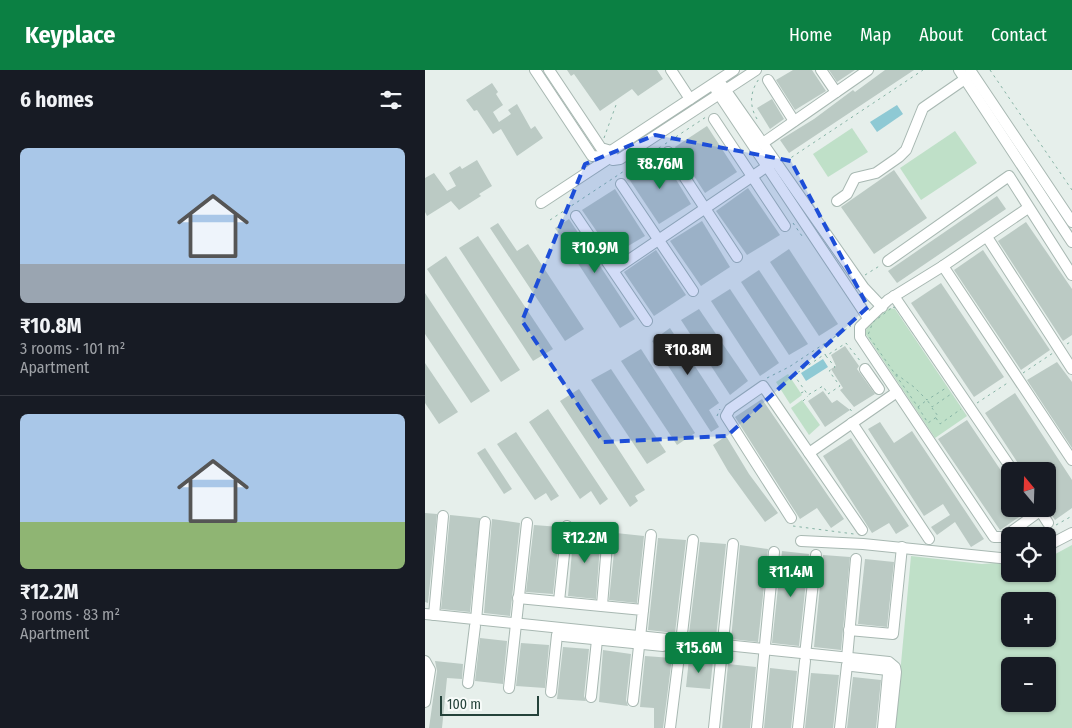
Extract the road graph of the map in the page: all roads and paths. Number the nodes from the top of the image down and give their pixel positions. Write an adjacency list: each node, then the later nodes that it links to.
1 (535, 70): 24 (street)
2 (549, 70): 21 (street)
3 (671, 70): 14 (street)
4 (734, 70): 11 (street)
5 (821, 70): 13 (street)
6 (868, 70): 13 (street)
7 (923, 70): 25 (path)
8 (990, 70): 28 (path)
9 (965, 73): 29 (street); 34 (street); 38 (street)
10 (762, 76): 12 (street); 17 (path); 18 (street)
11 (715, 82): 12 (street); 14 (street)
12 (722, 92): 20 (street); 22 (street); 25 (street)
13 (836, 92): 18 (street)
14 (690, 99): 19 (street)
15 (616, 105): 21 (path)
16 (713, 119): 26 (street)
17 (759, 122)
18 (794, 122): 22 (street)
19 (652, 124): 20 (street); 24 (street)
20 (659, 134): 24 (street)
21 (597, 143): 24 (street)
22 (763, 143): 25 (street)
23 (668, 152): 32 (street)
24 (611, 154): 30 (street)
25 (776, 163): 26 (street); 47 (street); 48 (street)
26 (753, 176): 32 (street); 35 (street)
27 (621, 184): 37 (street)
28 (1072, 190)
29 (837, 201)
30 (541, 203)
31 (1028, 208): 36 (street); 40 (street); 43 (street)
32 (705, 209): 37 (street); 39 (street)
33 (576, 216): 42 (street)
34 (1072, 222)
35 (785, 226)
36 (987, 237): 41 (street); 53 (street)
37 (659, 239): 42 (street); 45 (street)
38 (1072, 242)
39 (737, 257)
40 (888, 261): 44 (path)
41 (943, 266): 46 (street); 72 (street)
42 (614, 270): 49 (street)
43 (1072, 275)
44 (863, 276)
45 (693, 291)
46 (894, 296): 47 (street); 73 (street)
47 (882, 307): 48 (street)
48 (868, 318): 52 (street)
49 (647, 321)
50 (856, 324): 56 (path)
51 (826, 356): 54 (path); 59 (path); 62 (path)
52 (877, 361): 54 (street); 60 (street)
53 (1072, 369)
54 (864, 370): 58 (street)
55 (895, 374): 57 (path); 63 (path); 66 (path)
56 (767, 378)
57 (950, 386): 63 (path); 67 (path)
58 (879, 389)
59 (805, 391): 61 (path); 62 (path)
60 (897, 392): 70 (street); 76 (street)
61 (801, 393)
62 (808, 395): 64 (path)
63 (927, 400): 66 (path); 67 (path)
64 (803, 401)
65 (957, 402): 69 (path)
66 (918, 407): 69 (path)
67 (932, 407): 69 (path)
68 (850, 409): 70 (path)
69 (936, 418)
70 (851, 420): 71 (street); 86 (street)
71 (809, 453): 75 (street); 82 (street)
72 (1072, 460)
73 (1007, 462)
74 (443, 516): 100 (street)
75 (791, 518)
76 (1028, 518)
77 (1044, 518): 80 (street)
78 (485, 522): 101 (street)
79 (527, 523): 96 (street)
80 (1048, 524)
81 (567, 526): 97 (street)
82 (862, 530)
83 (608, 532): 98 (street)
84 (1072, 534): 89 (street)
85 (651, 535): 99 (street)
86 (929, 539)
87 (693, 540): 107 (street)
88 (801, 541): 91 (street)
89 (1056, 542)
90 (733, 544): 108 (street)
91 (902, 547): 94 (street); 103 (street)
92 (774, 552): 109 (street)
93 (817, 555): 110 (street)
94 (1001, 558)
95 (856, 560): 103 (street)
96 (518, 598): 97 (street); 102 (street)
97 (559, 601): 98 (street)
98 (602, 605): 99 (street)
99 (643, 610): 106 (street)
100 (428, 617): 101 (street)
101 (475, 623): 102 (street); 114 (street)
102 (516, 627): 104 (street); 106 (street); 115 (street)
103 (849, 630): 112 (street)
104 (557, 635): 105 (street); 116 (street)
105 (597, 640): 106 (street); 117 (street)
106 (640, 640): 107 (street); 118 (street)
107 (681, 645): 108 (street); 120 (street)
108 (722, 649): 109 (street); 121 (street)
109 (765, 653): 110 (street); 122 (street)
110 (805, 658): 112 (street); 123 (street)
111 (425, 661): 119 (street)
112 (847, 662): 113 (street); 124 (street)
113 (888, 666): 125 (street); 126 (street)
114 (468, 683)
115 (509, 688)
116 (551, 692)
117 (591, 697)
118 (633, 701)
119 (425, 702)
120 (670, 728)
121 (714, 728)
122 (757, 728)
123 (798, 728)
124 (840, 728)
125 (883, 728)
126 (890, 728)

